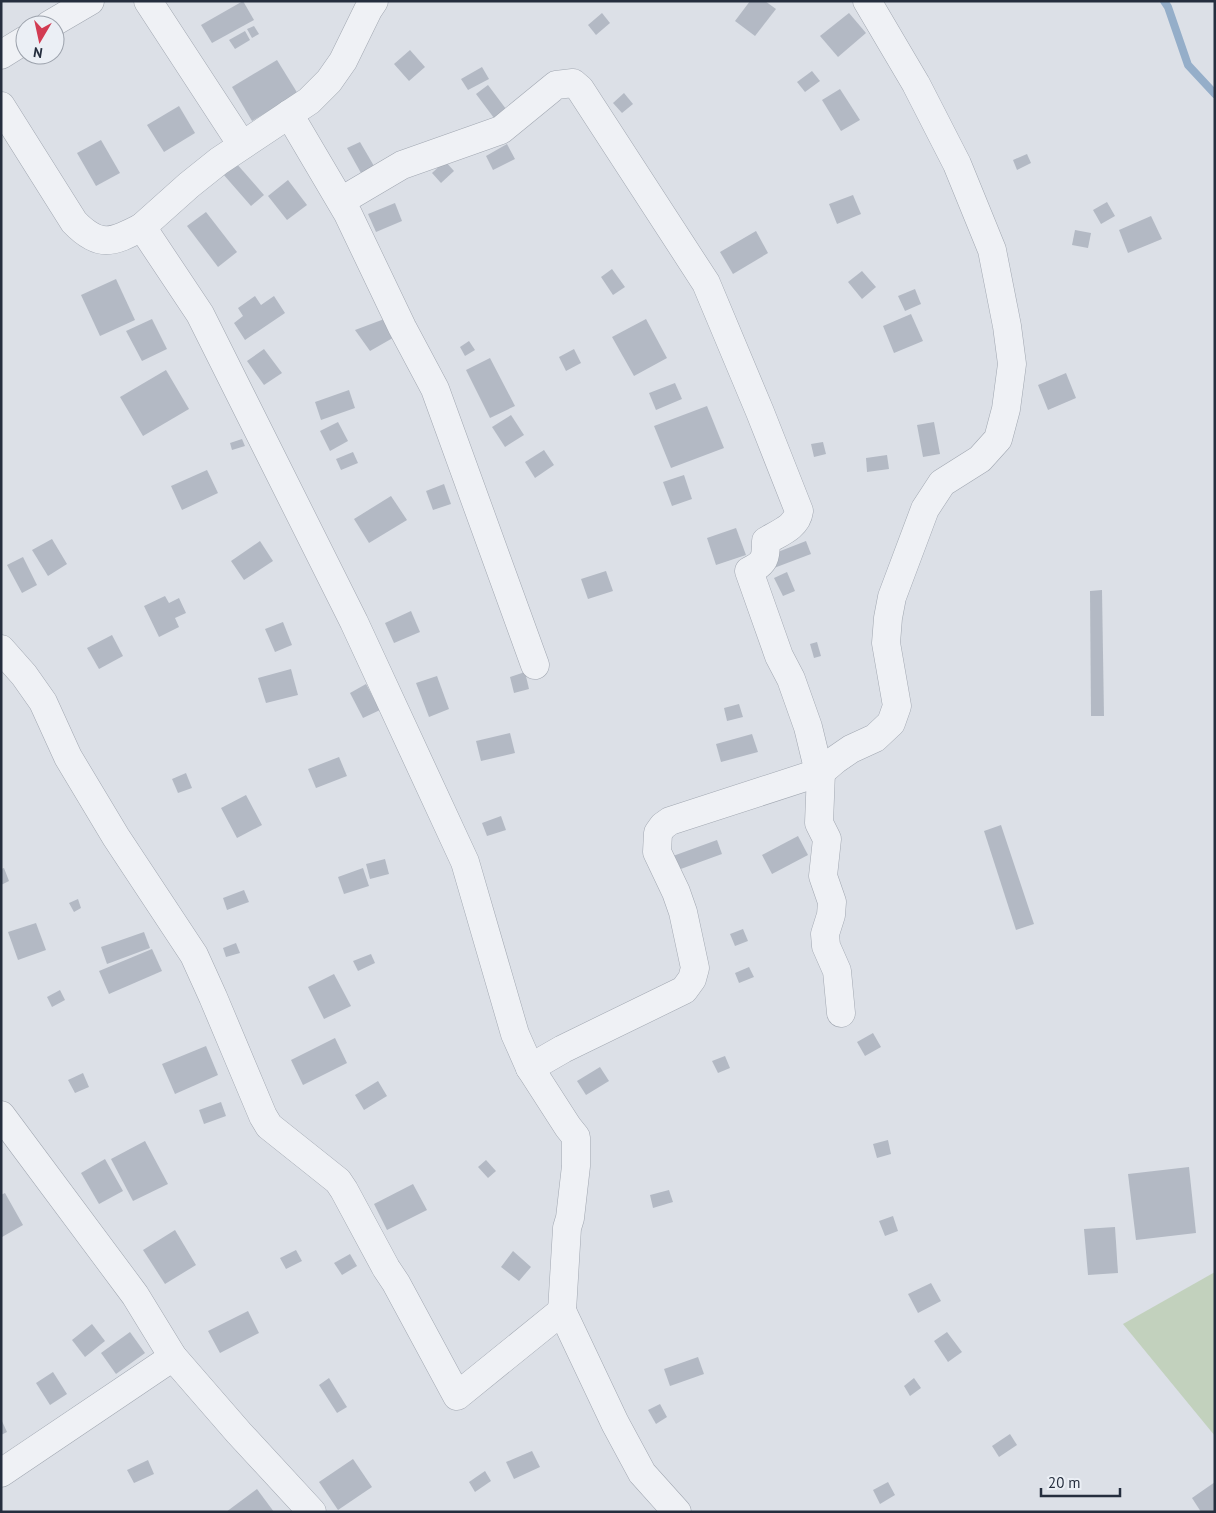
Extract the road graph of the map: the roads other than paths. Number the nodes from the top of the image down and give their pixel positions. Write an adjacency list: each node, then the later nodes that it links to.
1 (90, 1): 5 (street)
2 (148, 1): 10 (street)
3 (374, 1): 9 (street)
4 (867, 1): 15 (street)
5 (65, 16)
6 (15, 46): 7 (street)
7 (1, 54)
8 (1, 106): 12 (street)
9 (289, 114): 10 (street); 11 (street)
10 (242, 145): 12 (street)
11 (341, 201): 14 (street); 15 (street)
12 (142, 228): 17 (street)
13 (1, 649): 19 (street)
14 (535, 665)
15 (821, 772): 16 (street); 17 (street)
16 (841, 1014)
17 (530, 1068): 19 (street)
18 (1, 1115): 20 (street)
19 (562, 1310): 23 (street)
20 (173, 1357): 21 (street); 22 (street)
21 (1, 1474)
22 (312, 1512)
23 (677, 1512)

